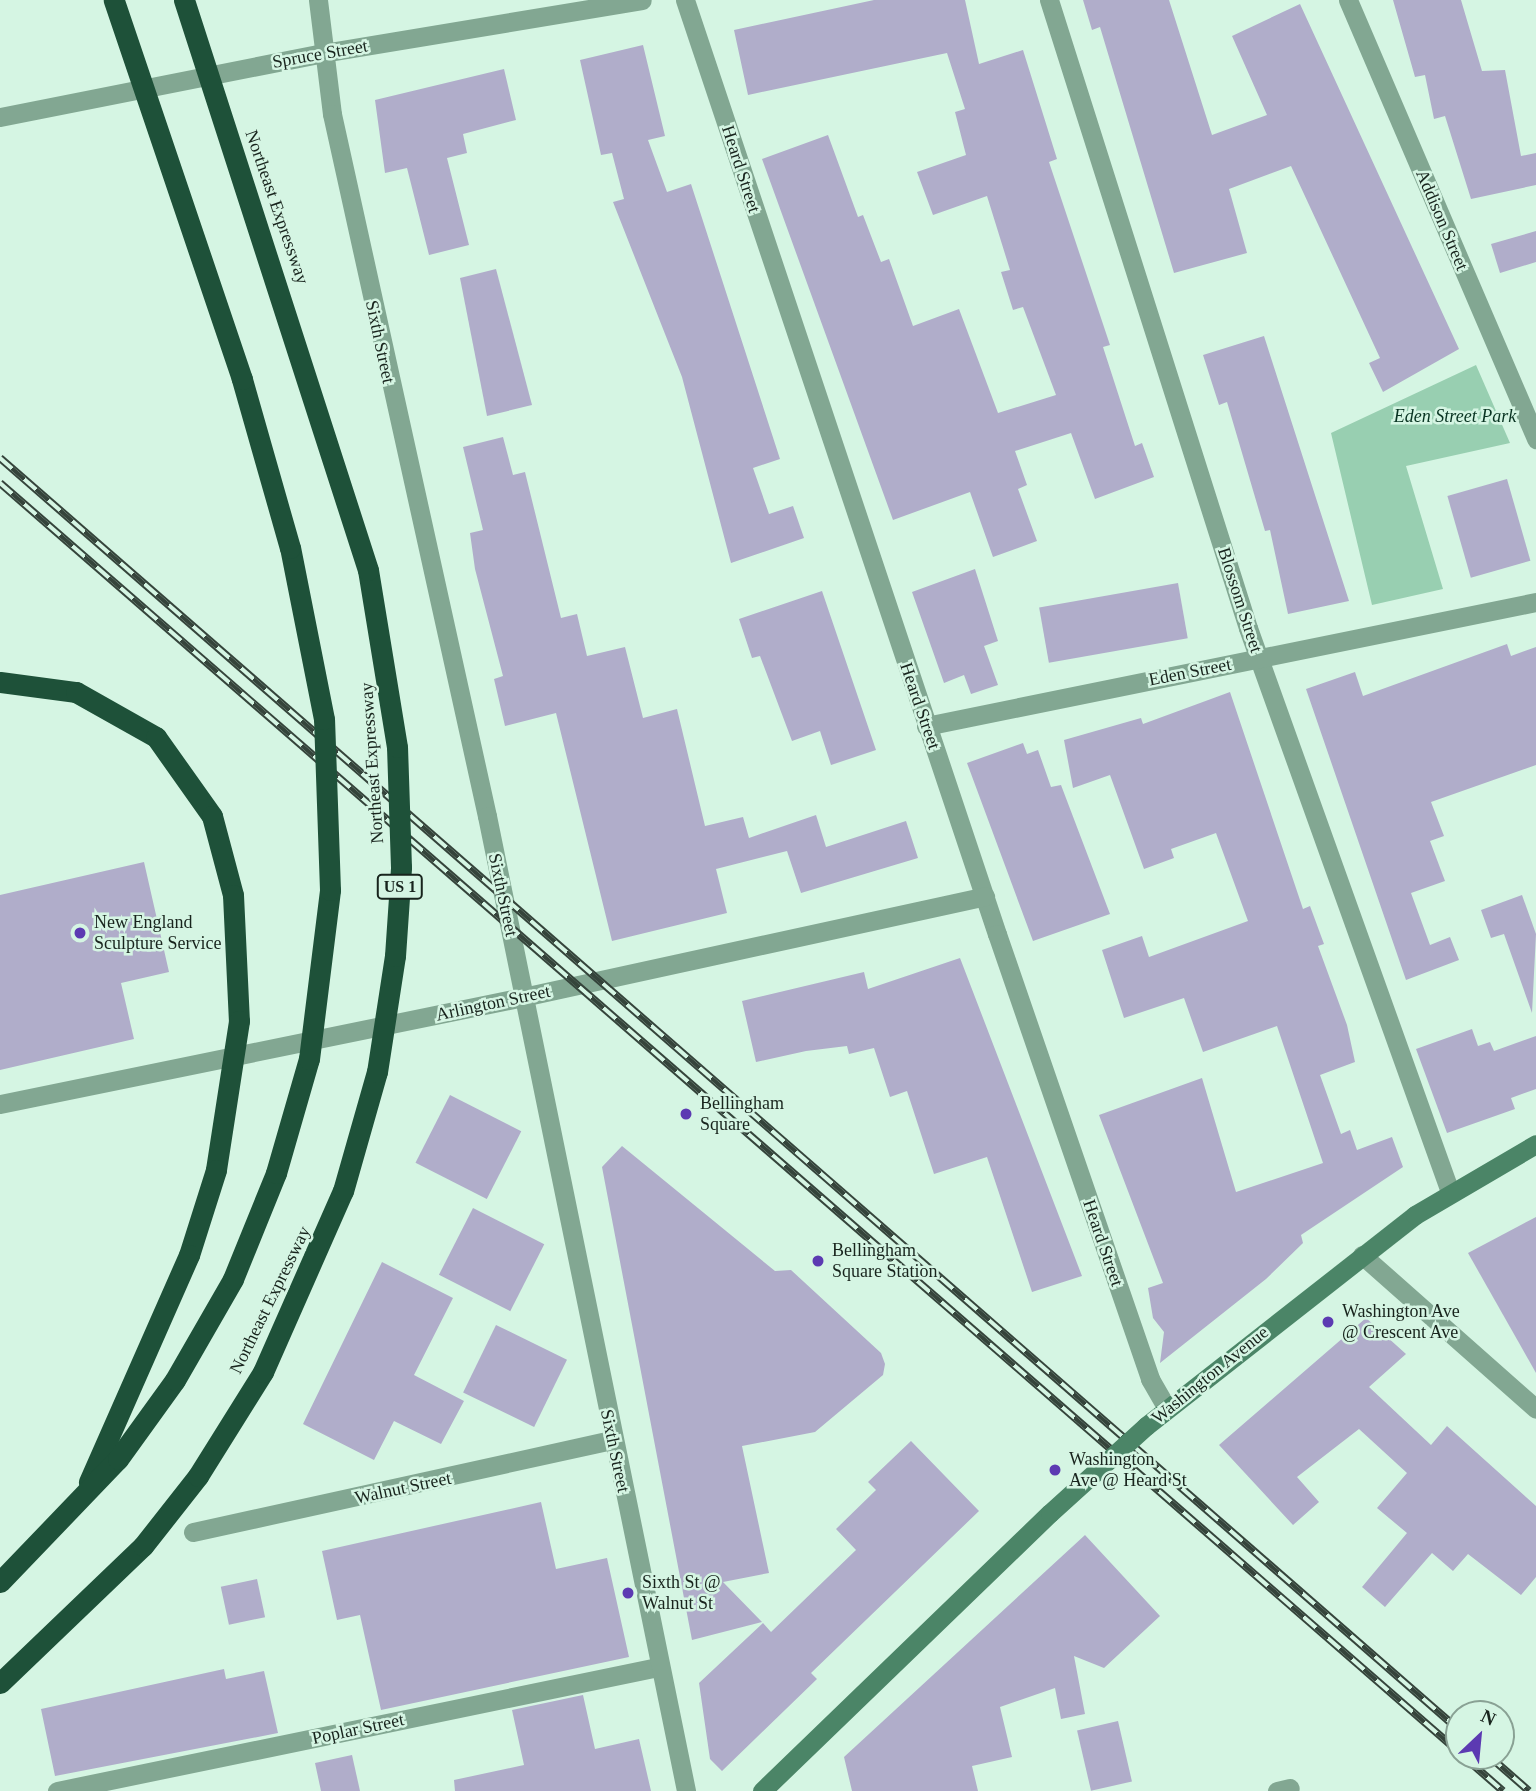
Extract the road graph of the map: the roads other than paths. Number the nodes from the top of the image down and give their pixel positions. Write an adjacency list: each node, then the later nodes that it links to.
1 (114, 0): 24 (highway, bridge)
2 (184, 0): 28 (highway, Northeast Expressway / US 1, bridge)
3 (318, 0): 8 (street, Sixth Street)
4 (642, 0): 8 (street, Spruce Street)
5 (685, 0): 14 (street, Heard Street)
6 (1049, 0): 12 (street, Blossom Street)
7 (1348, 0): 10 (street, Addison Street)
8 (323, 53): 9 (street, Spruce Street); 16 (street, Sixth Street)
9 (0, 117)
10 (1536, 439)
11 (1536, 602): 12 (street, Eden Street)
12 (1259, 658): 14 (street, Eden Street); 19 (street, Blossom Street)
13 (0, 682): 24 (highway, bridge)
14 (926, 726): 15 (street, Heard Street)
15 (985, 896): 16 (street, Arlington Street); 21 (street, Heard Street)
16 (523, 997): 17 (street, Arlington Street); 23 (street, Sixth Street)
17 (0, 1104)
18 (1536, 1144): 19 (main road, Washington Avenue)
19 (1450, 1192): 20 (main road, Washington Avenue)
20 (1362, 1255): 21 (main road, Washington Avenue); 22 (street)
21 (1167, 1408): 31 (main road, Washington Avenue, bridge)
22 (1536, 1409)
23 (612, 1440): 25 (street, Walnut Street); 27 (street, Sixth Street)
24 (81, 1501): 26 (highway, bridge)
25 (193, 1532)
26 (0, 1582)
27 (658, 1667): 29 (street, Poplar Street); 30 (street, Sixth Street)
28 (0, 1683)
29 (57, 1791)
30 (686, 1791)
31 (762, 1791)

